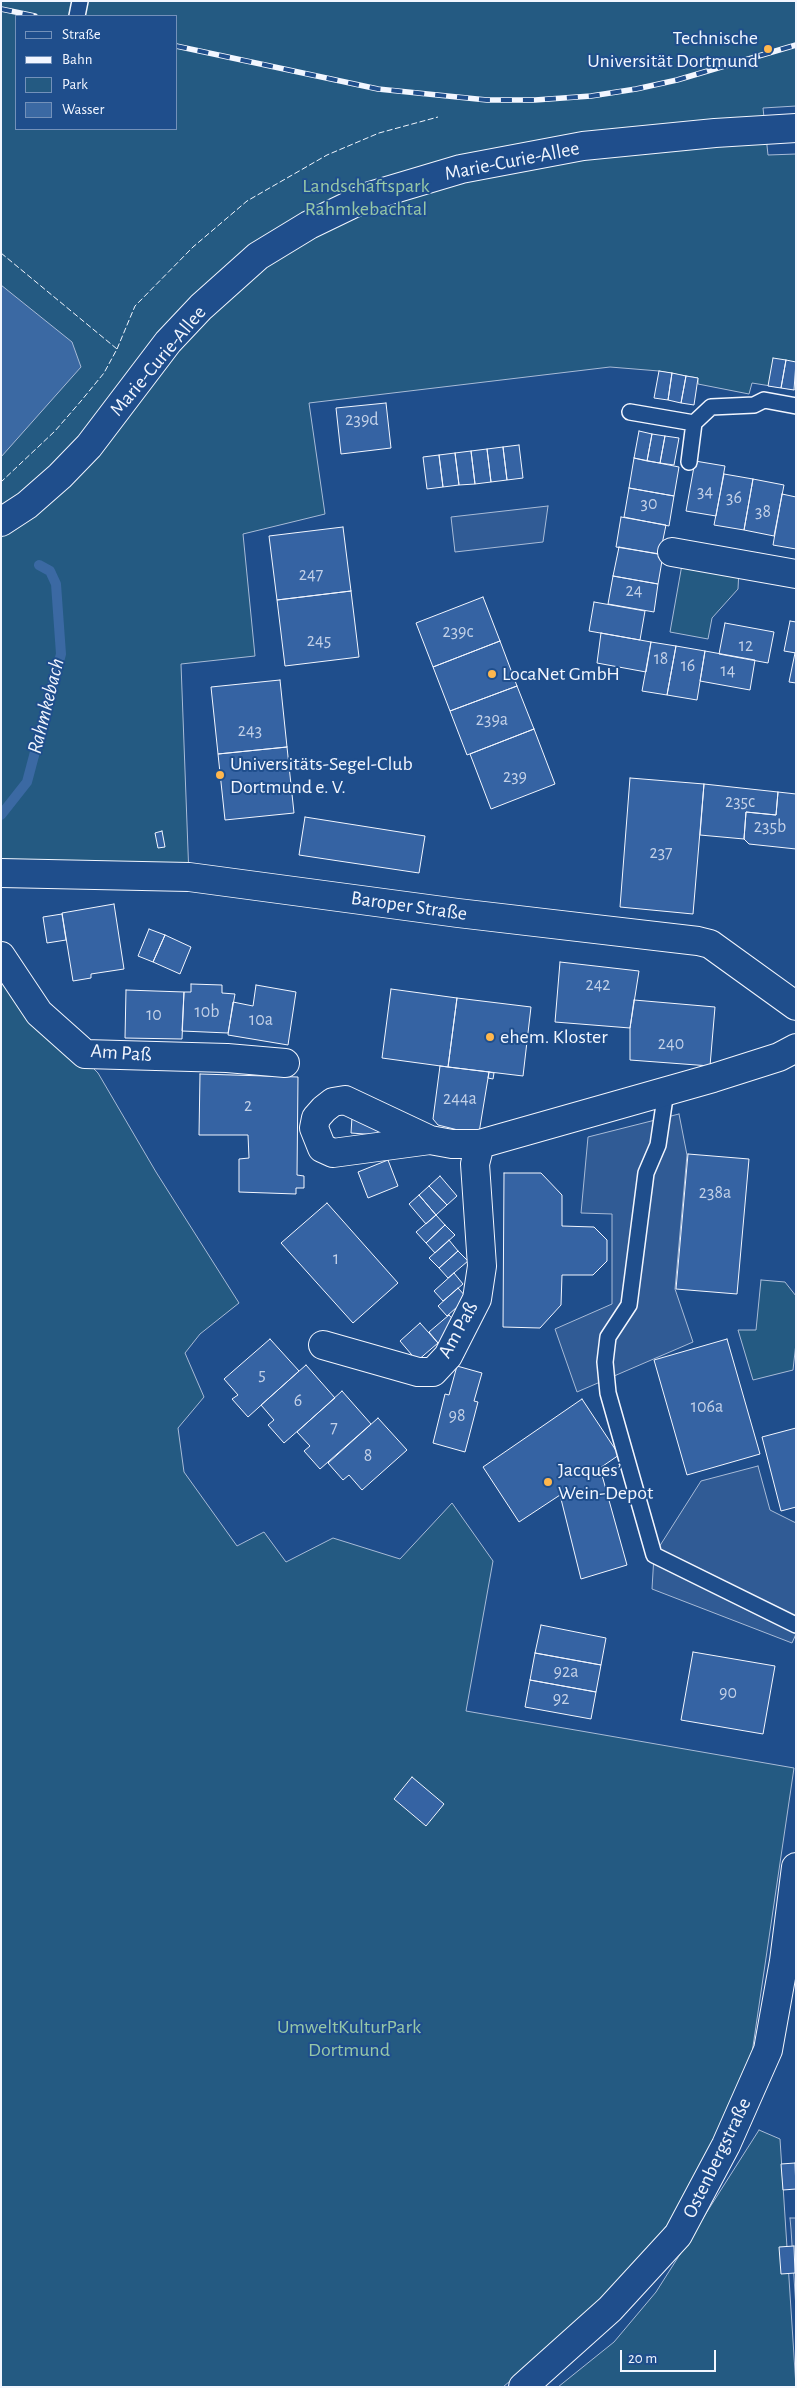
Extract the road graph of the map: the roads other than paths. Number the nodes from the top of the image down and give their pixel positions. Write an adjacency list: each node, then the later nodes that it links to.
1 (80, 1): 2 (lane)
2 (77, 15)
3 (796, 128): 8 (street, Marie-Curie-Allee)
4 (796, 406): 6 (lane)
5 (630, 412): 6 (lane)
6 (694, 423): 7 (lane)
7 (689, 462)
8 (1, 522)
9 (672, 552): 10 (street)
10 (796, 574)
11 (1, 873): 13 (street, Baroper Straße)
12 (1, 956): 15 (street, Am Paß)
13 (796, 1006)
14 (796, 1048): 16 (street)
15 (285, 1063)
16 (666, 1091): 18 (street); 20 (lane)
17 (430, 1140): 18 (street)
18 (480, 1144): 19 (street, Am Paß)
19 (323, 1345)
20 (796, 1626)
21 (796, 1868): 22 (street, Ostenbergstraße)
22 (523, 2387)

